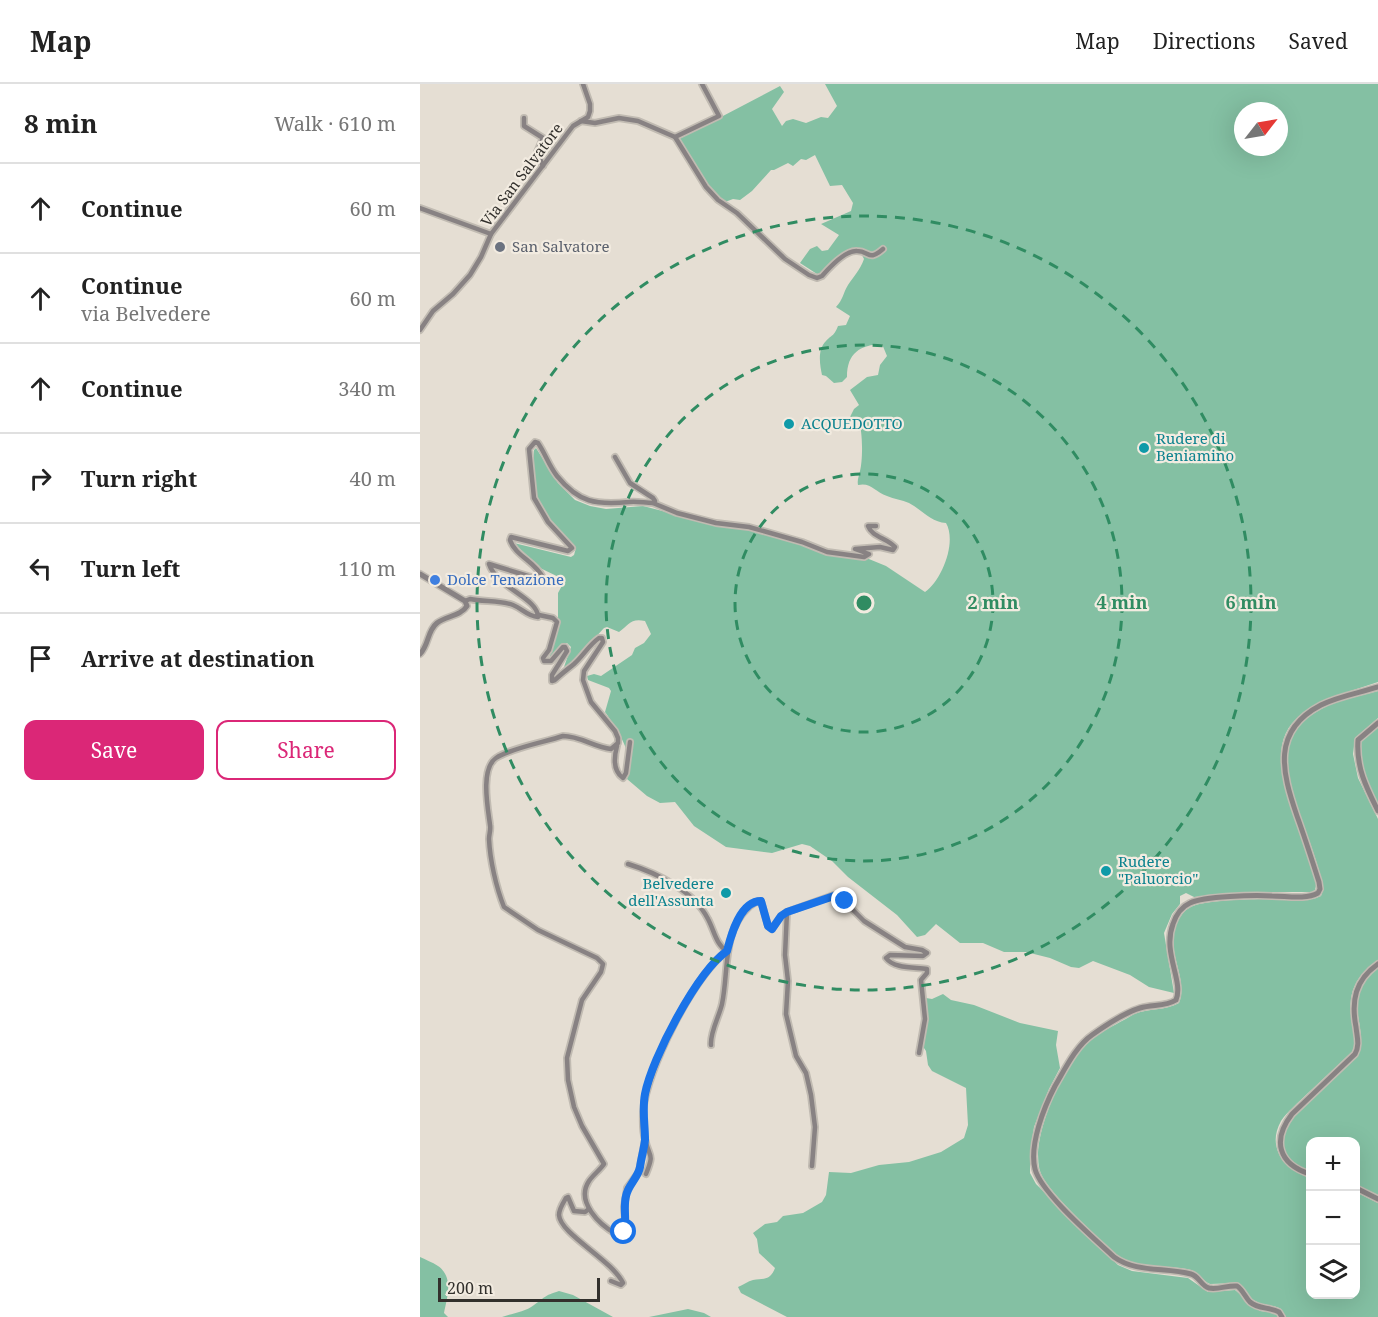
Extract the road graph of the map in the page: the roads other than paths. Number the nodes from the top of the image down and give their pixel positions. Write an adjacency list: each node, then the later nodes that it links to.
1 (583, 84): 4 (street)
2 (702, 84): 5 (street)
3 (524, 118): 6 (street)
4 (581, 121): 5 (street); 6 (street, Via San Salvatore)
5 (675, 137): 9 (street)
6 (543, 166): 8 (street, Via San Salvatore)
7 (420, 208): 8 (street)
8 (491, 234): 10 (street, Via San Salvatore)
9 (883, 249)
10 (420, 329)
11 (615, 458): 12 (street)
12 (653, 503): 13 (street); 16 (street)
13 (876, 526)
14 (420, 574): 15 (street)
15 (465, 601): 16 (street); 17 (street)
16 (539, 615): 21 (street)
17 (420, 654)
18 (1378, 687): 37 (street)
19 (1378, 723): 22 (street)
20 (630, 742): 21 (street)
21 (618, 743): 35 (street)
22 (1378, 811)
23 (628, 864): 25 (street)
24 (787, 912): 25 (street); 28 (street); 30 (street)
25 (727, 951): 27 (street); 29 (street)
26 (1378, 964): 31 (street)
27 (711, 1045)
28 (919, 1053)
29 (645, 1140): 32 (street); 35 (street)
30 (812, 1166)
31 (1306, 1173)
32 (646, 1174)
33 (1360, 1190): 34 (street)
34 (1378, 1199)
35 (589, 1209): 36 (street)
36 (611, 1281)
37 (1282, 1317)

